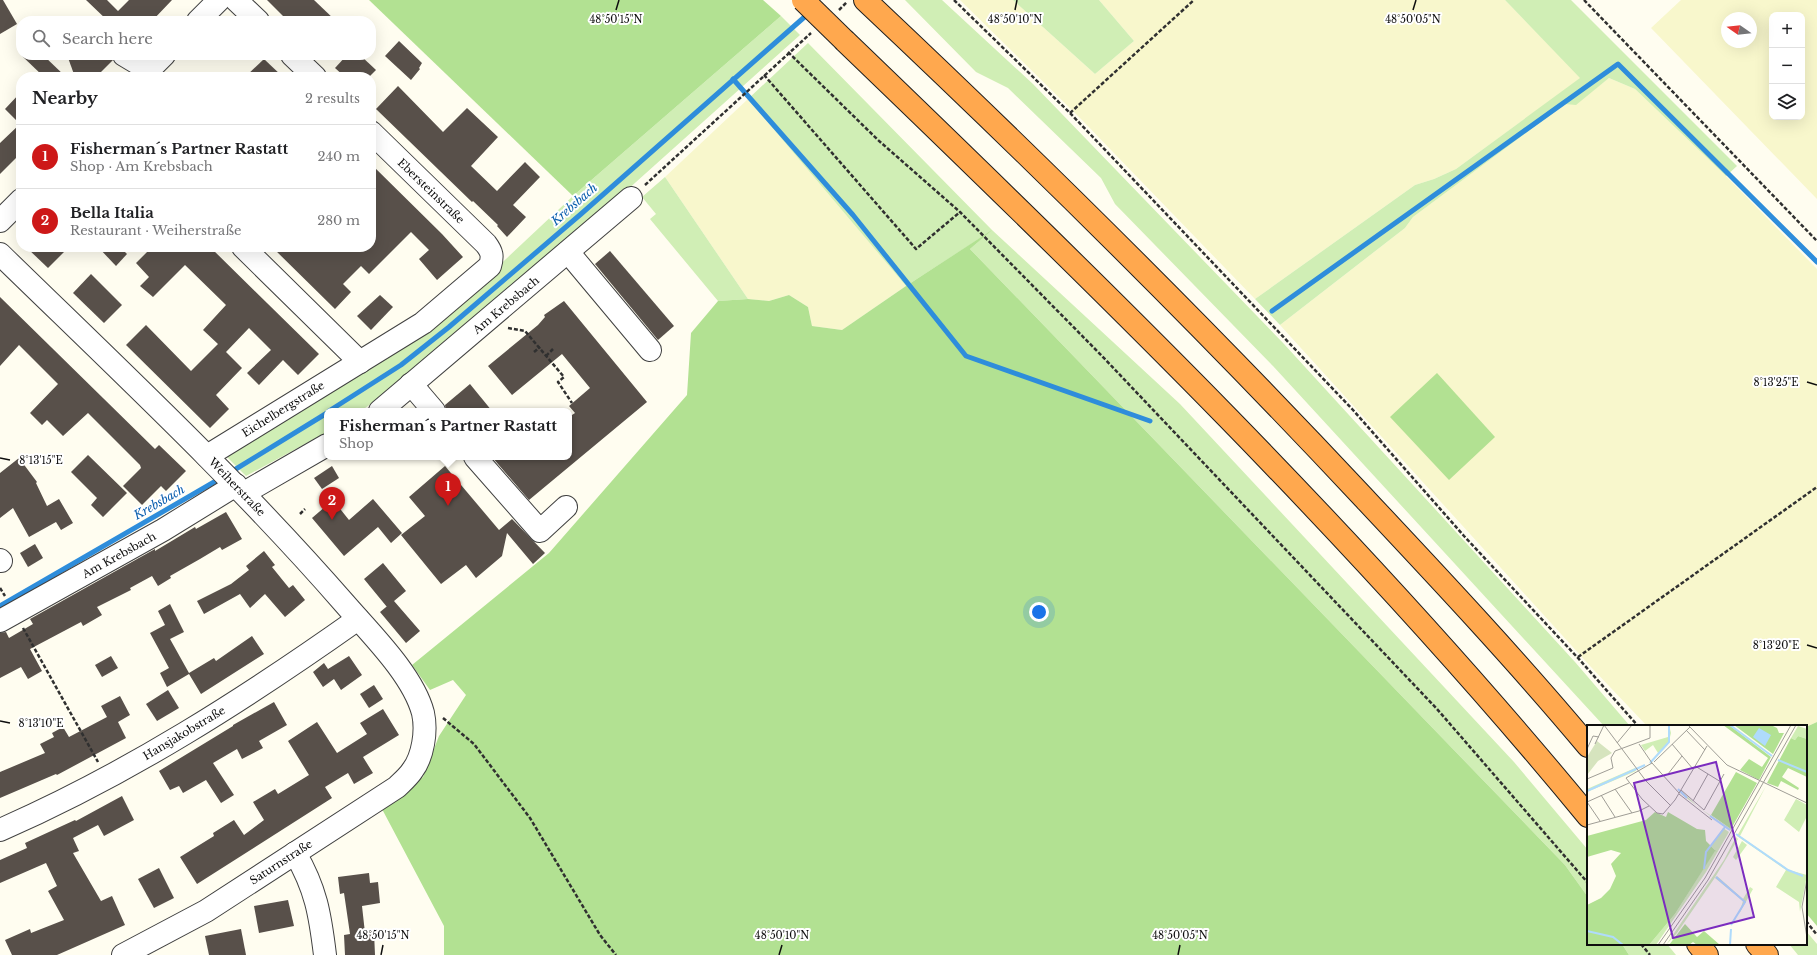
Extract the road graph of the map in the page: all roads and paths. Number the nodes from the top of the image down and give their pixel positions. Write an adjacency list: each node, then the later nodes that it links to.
1 (219, 0): 8 (street)
2 (236, 0): 9 (street)
3 (803, 0): 55 (highway, bridge)
4 (954, 0): 17 (path)
5 (1194, 0): 17 (path)
6 (1584, 0): 23 (path)
7 (872, 6): 52 (highway)
8 (203, 16)
9 (253, 16)
10 (130, 60): 13 (street)
11 (159, 60): 14 (street)
12 (297, 60): 15 (street)
13 (144, 72)
14 (148, 72)
15 (310, 72)
16 (764, 75): 19 (path); 21 (path); 21 (path)
17 (1070, 113): 49 (path)
18 (376, 137): 24 (street, Ebersteinstraße)
19 (631, 198): 26 (street, Am Krebsbach)
20 (16, 205): 22 (street)
21 (960, 212): 58 (path)
22 (0, 221)
23 (1817, 241)
24 (491, 251): 34 (street, Eichelbergstraße)
25 (248, 252): 34 (street)
26 (568, 252): 28 (street, Am Krebsbach); 31 (street)
27 (4, 263): 41 (street, Weiherstraße)
28 (493, 315): 29 (path); 35 (street, Am Krebsbach)
29 (540, 347): 32 (path); 33 (path)
30 (553, 349): 33 (path)
31 (650, 350)
32 (534, 352)
33 (546, 356): 36 (path)
34 (360, 362): 41 (street, Eichelbergstraße)
35 (411, 384): 37 (street, Am Krebsbach); 38 (street)
36 (572, 403)
37 (383, 408)
38 (431, 408)
39 (324, 446): 41 (street, Am Krebsbach)
40 (478, 460): 43 (street)
41 (228, 477): 47 (street, Am Krebsbach); 48 (street, Weiherstraße)
42 (1817, 487): 49 (path)
43 (566, 507)
44 (305, 509): 45 (path)
45 (300, 514)
46 (0, 588): 47 (path)
47 (7, 611): 54 (path)
48 (358, 619): 50 (street, Weiherstraße); 54 (street, Hansjakobstraße)
49 (1578, 658): 51 (path)
50 (423, 715): 53 (street, Weiherstraße); 66 (path)
51 (1637, 725)
52 (1587, 745)
53 (421, 751): 57 (street, Saturnstraße)
54 (108, 778): 56 (street, Hansjakobstraße)
55 (1587, 815)
56 (0, 830)
57 (295, 853): 64 (street, Saturnstraße); 65 (street)
58 (1587, 882)
59 (1807, 922): 60 (path)
60 (1817, 935)
61 (1642, 945): 67 (path)
62 (1699, 945): 68 (highway)
63 (1758, 945): 69 (highway)
64 (123, 955)
65 (325, 955)
66 (616, 955)
67 (1650, 955)
68 (1707, 955)
69 (1767, 955)

